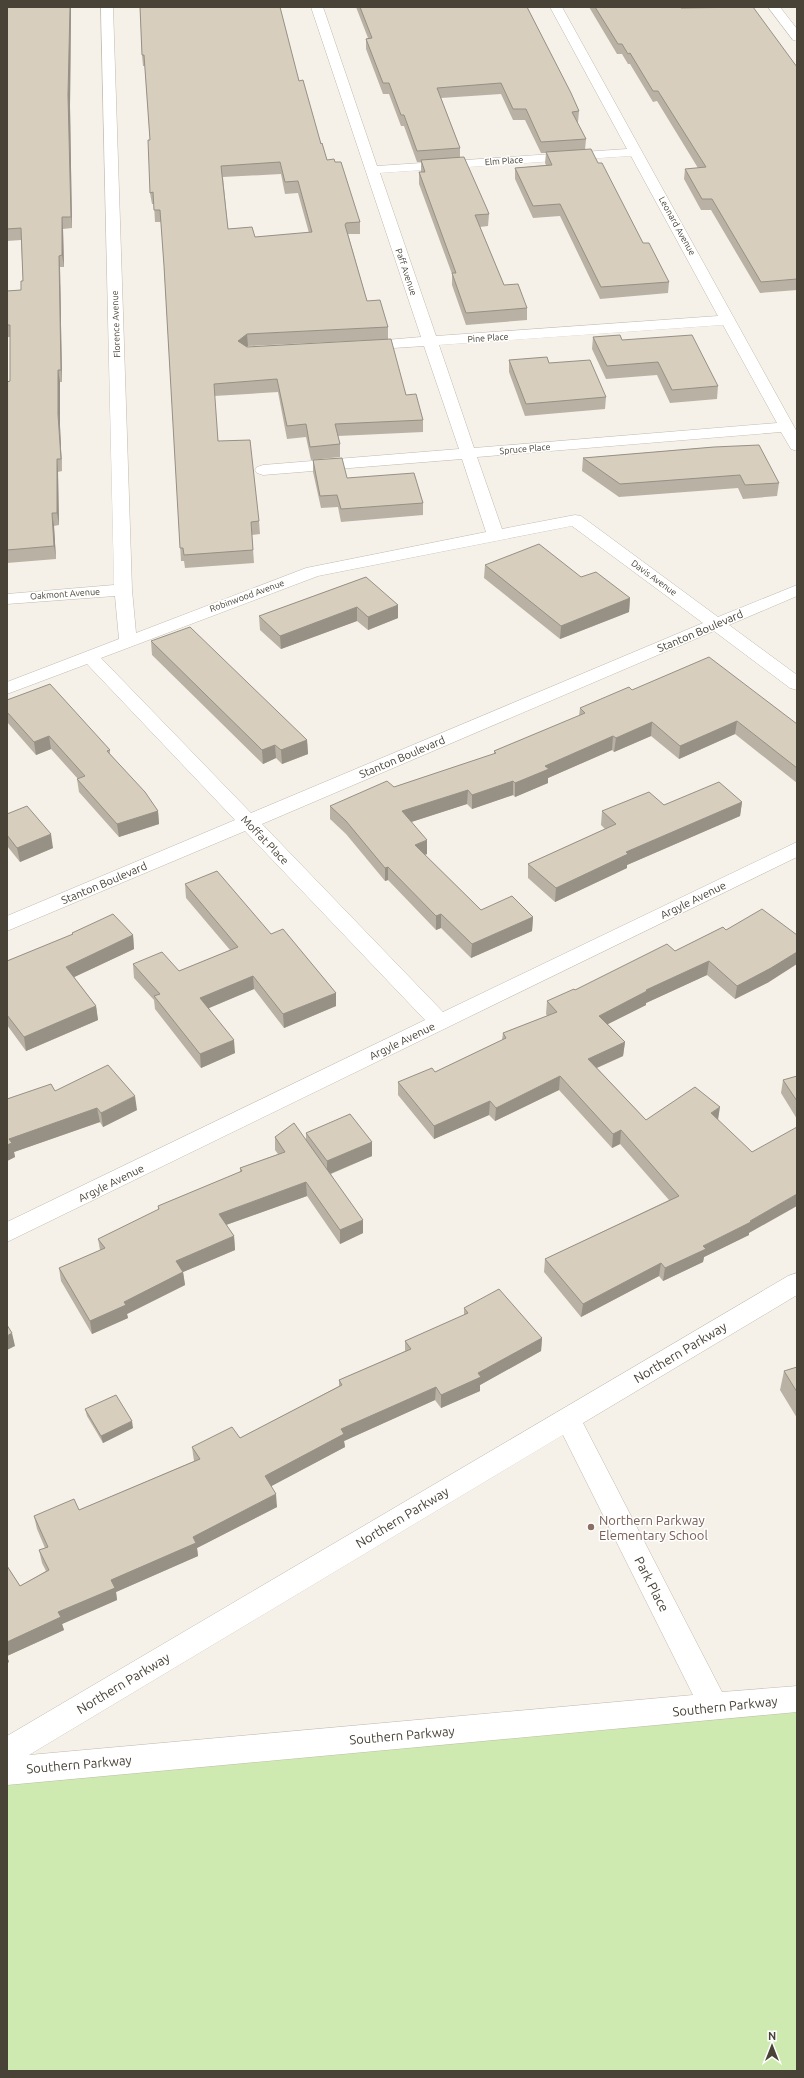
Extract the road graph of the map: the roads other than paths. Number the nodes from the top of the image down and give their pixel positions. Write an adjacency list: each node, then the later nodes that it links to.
1 (107, 7): 16 (street, Florence Avenue)
2 (317, 7): 7 (street, Paff Avenue)
3 (556, 7): 6 (street, Leonard Avenue)
4 (774, 7): 5 (street)
5 (797, 37)
6 (635, 152): 7 (street, Elm Place); 8 (street, Leonard Avenue)
7 (372, 170): 9 (street, Paff Avenue)
8 (728, 320): 9 (street, Pine Place); 11 (street, Leonard Avenue)
9 (430, 343): 10 (street, Pine Place); 13 (street, Paff Avenue)
10 (351, 347)
11 (787, 427): 12 (street, Leonard Avenue); 13 (street, Spruce Place)
12 (797, 446)
13 (468, 454): 14 (street, Spruce Place); 15 (street, Paff Avenue)
14 (263, 470)
15 (496, 536): 19 (street, Davis Avenue); 20 (street, Robinwood Avenue)
16 (124, 590): 18 (street, Oakmont Avenue); 20 (street, Florence Avenue)
17 (797, 590): 19 (street, Stanton Boulevard)
18 (7, 599)
19 (716, 624): 22 (street, Davis Avenue); 24 (street, Stanton Boulevard)
20 (128, 640): 21 (street, Robinwood Avenue)
21 (90, 657): 23 (street, Robinwood Avenue); 24 (street, Moffat Place)
22 (797, 684)
23 (7, 688)
24 (248, 822): 26 (street, Stanton Boulevard); 27 (street, Moffat Place)
25 (797, 849): 27 (street, Argyle Avenue)
26 (7, 924)
27 (441, 1022): 28 (street, Argyle Avenue)
28 (7, 1233)
29 (797, 1283): 30 (street, Northern Parkway)
30 (568, 1419): 32 (street, Park Place); 33 (street, Northern Parkway)
31 (797, 1699): 32 (street, Southern Parkway)
32 (714, 1707): 34 (street, Southern Parkway)
33 (7, 1752)
34 (7, 1771)

